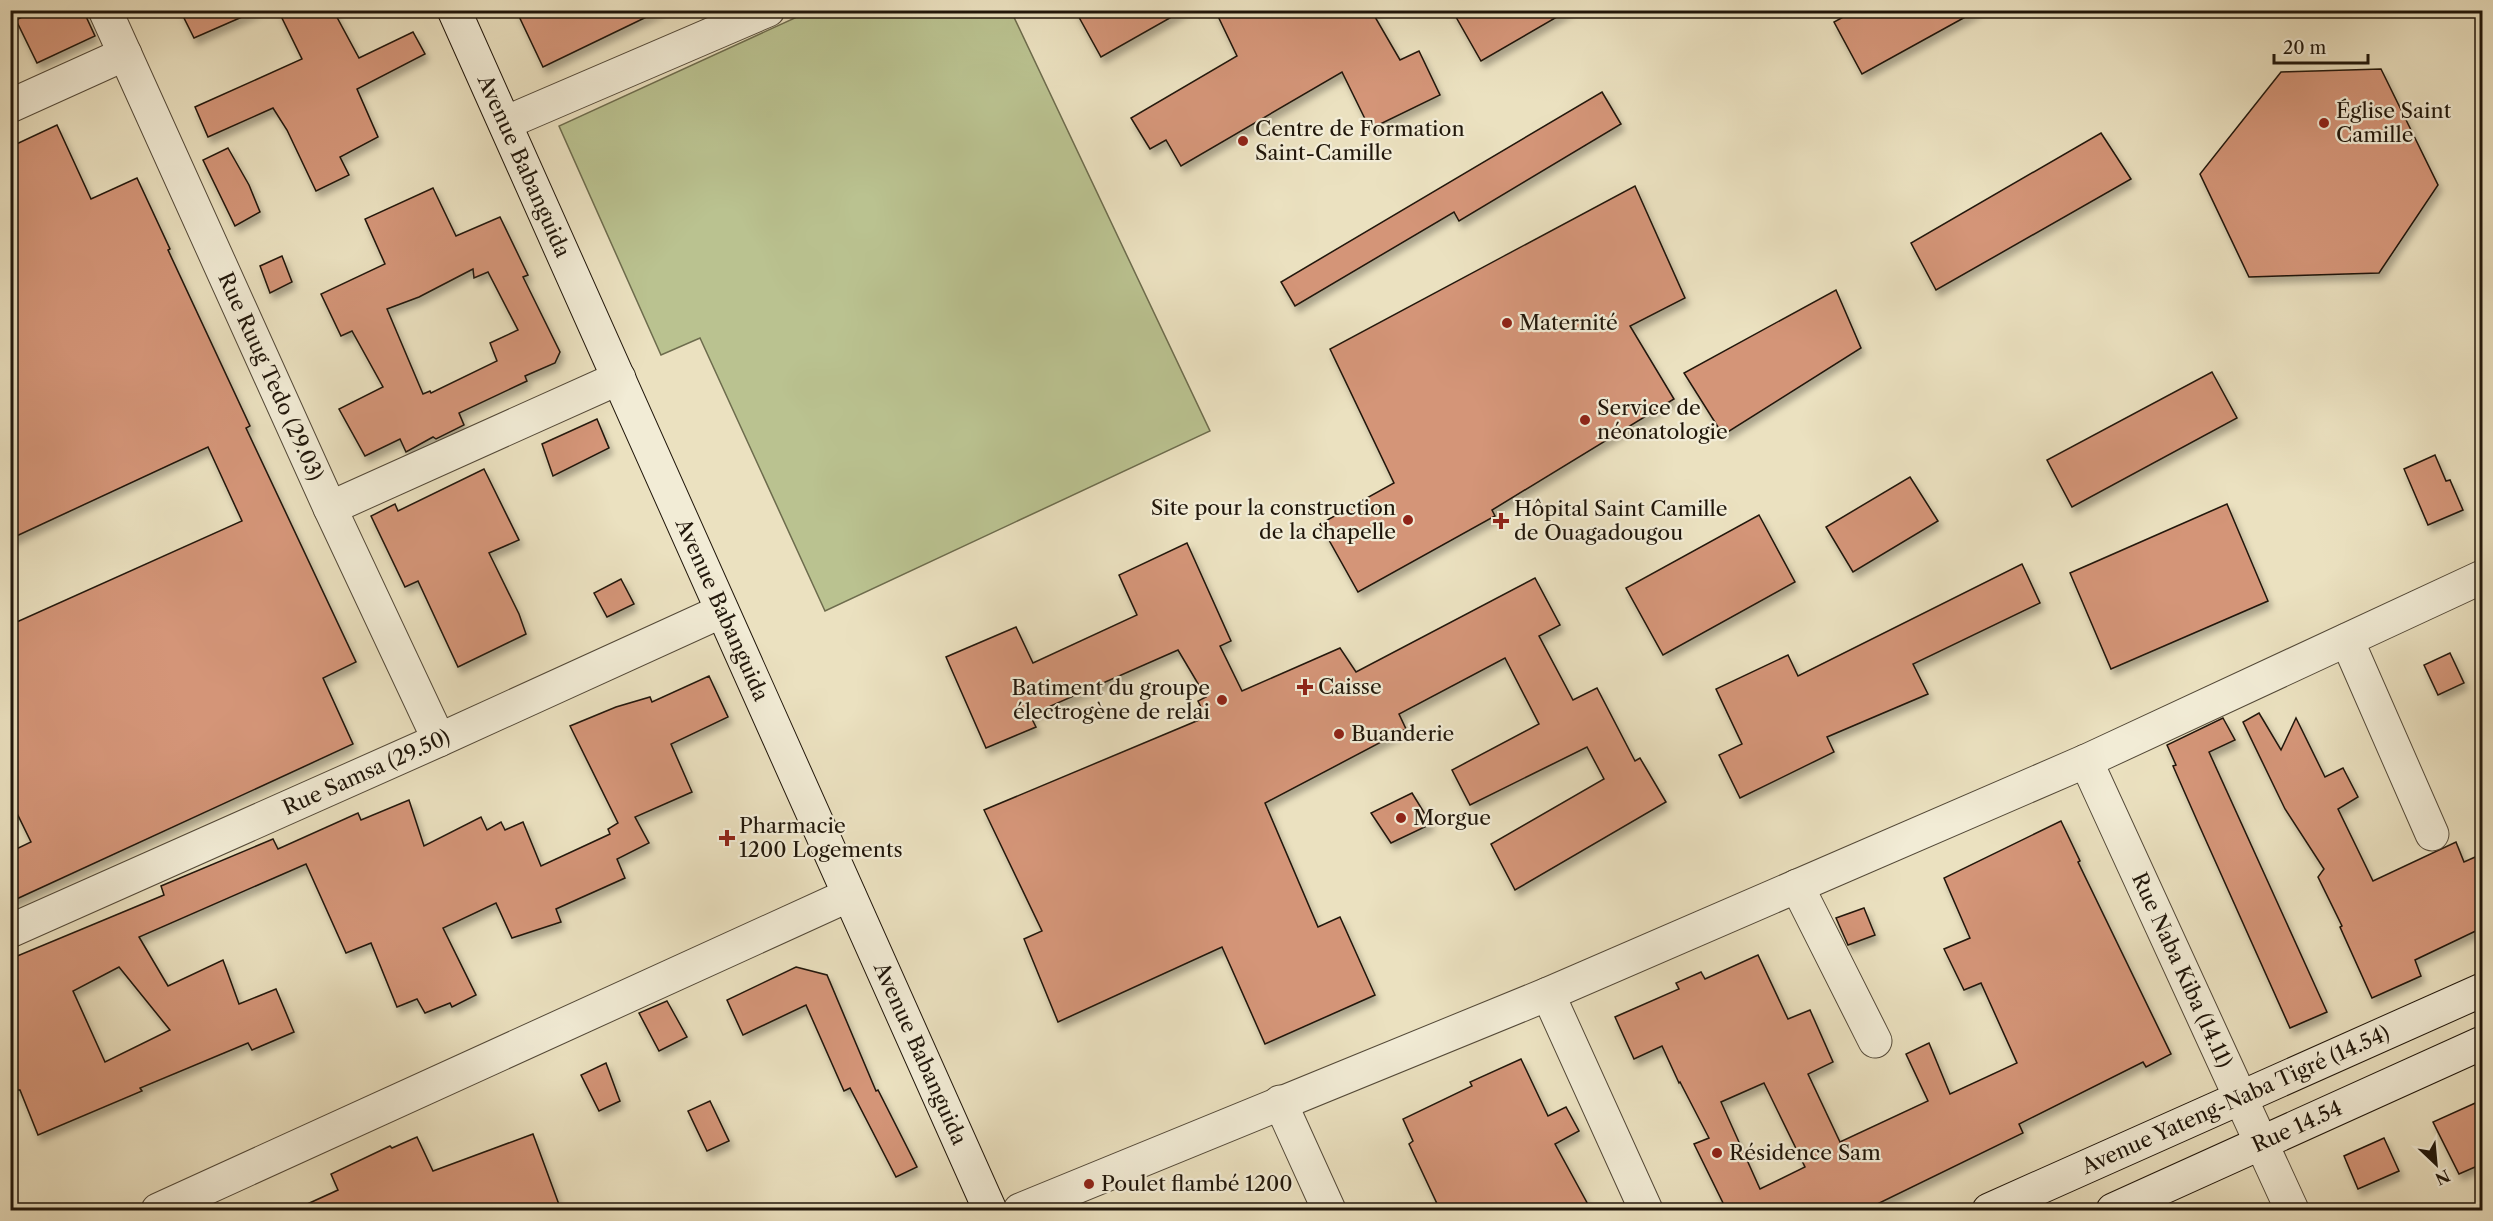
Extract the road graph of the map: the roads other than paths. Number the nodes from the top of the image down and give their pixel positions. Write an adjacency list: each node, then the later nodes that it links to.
1 (105, 10): 4 (street, Rue Ruug Tedo (29.03))
2 (454, 10): 6 (street, Avenue Babanguida)
3 (768, 10): 6 (street)
4 (125, 54): 5 (street); 8 (street, Rue Ruug Tedo (29.03))
5 (10, 106)
6 (505, 123): 7 (street, Avenue Babanguida)
7 (619, 378): 8 (street); 10 (street, Avenue Babanguida)
8 (330, 508): 12 (street, Rue Ruug Tedo (29.03))
9 (2482, 578): 11 (street)
10 (722, 611): 12 (street, Rue Samsa (29.50)); 16 (street, Avenue Babanguida)
11 (2347, 640): 13 (street); 14 (street)
12 (440, 740): 17 (street, Rue Samsa (29.50))
13 (2086, 761): 15 (street); 22 (street, Rue Naba Kiba (14.11))
14 (2432, 834)
15 (1797, 886): 19 (street); 20 (street)
16 (849, 895): 25 (street); 26 (street, Avenue Babanguida)
17 (10, 931)
18 (2482, 990): 22 (street, Avenue Yateng-Naba Tigré (14.54))
19 (1548, 994): 23 (street); 29 (street)
20 (1875, 1041)
21 (2482, 1043): 24 (street, Rue 14.54)
22 (2242, 1098): 24 (street, Rue Naba Kiba (14.11)); 30 (street, Avenue Yateng-Naba Tigré (14.54))
23 (1280, 1102): 27 (street); 28 (street)
24 (2261, 1143): 31 (street, Rue 14.54); 32 (street, Rue Naba Kiba (14.11))
25 (158, 1210)
26 (990, 1210)
27 (1020, 1210)
28 (1329, 1210)
29 (1646, 1210)
30 (1989, 1210)
31 (2113, 1210)
32 (2292, 1210)

